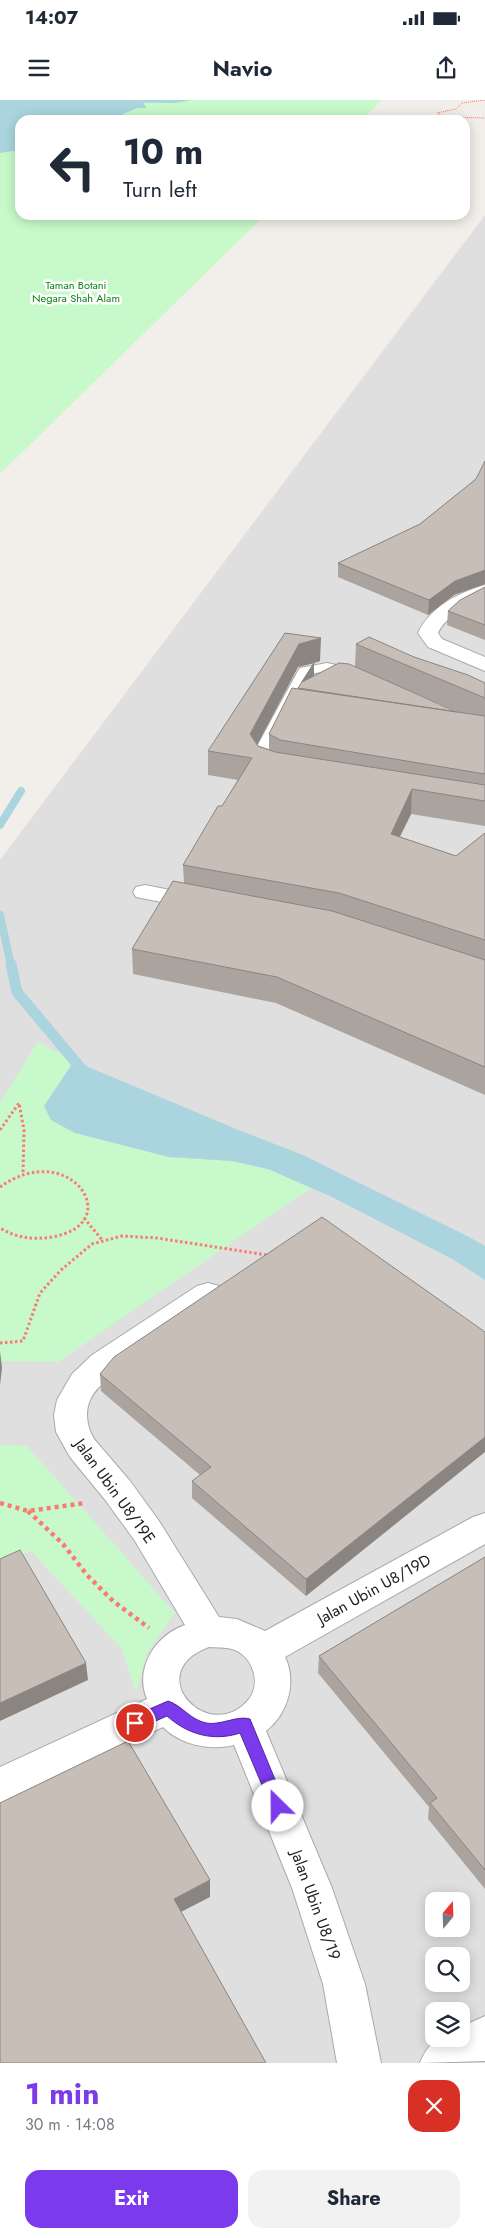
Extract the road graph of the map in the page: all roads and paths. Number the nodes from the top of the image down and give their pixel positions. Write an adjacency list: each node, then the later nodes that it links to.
1 (485, 100): 2 (path)
2 (440, 115)
3 (470, 118): 4 (path)
4 (485, 118)
5 (485, 591): 6 (street)
6 (485, 665)
7 (370, 680): 8 (lane)
8 (286, 705): 9 (lane); 10 (lane)
9 (305, 708)
10 (282, 771)
11 (145, 892): 12 (street)
12 (222, 906)
13 (0, 1130): 14 (path)
14 (23, 1174): 15 (path); 16 (path)
15 (0, 1187)
16 (84, 1218): 17 (path); 18 (path)
17 (0, 1228)
18 (103, 1241): 19 (path); 20 (path)
19 (267, 1255): 21 (street, Jalan Ubin U8/19E)
20 (0, 1343)
21 (127, 1503): 23 (path); 25 (street, Jalan Ubin U8/19E)
22 (0, 1504): 23 (path)
23 (28, 1512): 25 (path)
24 (485, 1527): 26 (street, Jalan Ubin U8/19D)
25 (194, 1638): 26 (street); 27 (street)
26 (263, 1651): 28 (street)
27 (168, 1708): 28 (street); 29 (street)
28 (244, 1724): 31 (street, Jalan Ubin U8/19)
29 (0, 1786)
30 (485, 2037): 32 (street)
31 (359, 2063)
32 (442, 2063)

